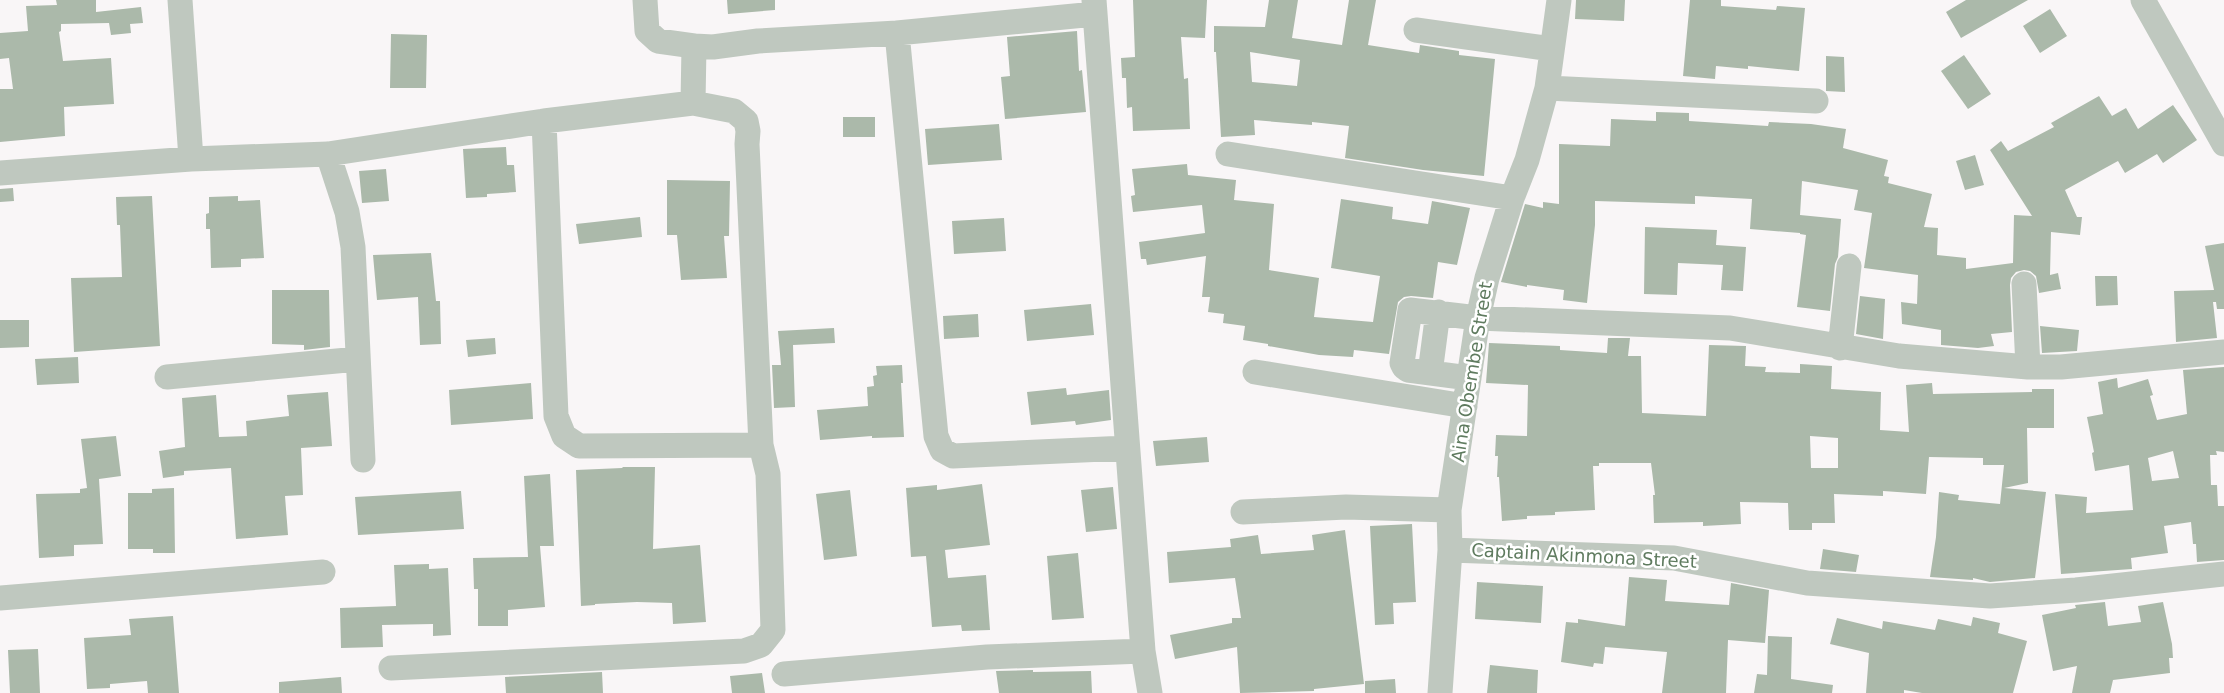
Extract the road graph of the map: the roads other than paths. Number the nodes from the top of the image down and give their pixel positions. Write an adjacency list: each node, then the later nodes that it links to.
1 (180, 0): 17 (street)
2 (645, 0): 8 (street)
3 (2143, 0): 14 (street)
4 (1555, 1): 9 (street, Aina Obembe Street)
5 (1095, 7): 7 (street); 32 (street)
6 (1416, 30): 9 (street)
7 (897, 33): 8 (street); 32 (street)
8 (694, 46): 12 (street)
9 (1552, 49): 10 (street, Aina Obembe Street)
10 (1547, 88): 11 (street); 19 (street, Aina Obembe Street)
11 (1816, 101)
12 (693, 104): 13 (street); 31 (street)
13 (544, 122): 15 (street); 31 (street)
14 (2224, 144)
15 (328, 154): 17 (street); 25 (street)
16 (1228, 154): 19 (street)
17 (191, 159): 18 (street)
18 (0, 173)
19 (1512, 198): 22 (street, Aina Obembe Street)
20 (1849, 266): 23 (street)
21 (2024, 284): 26 (street)
22 (1478, 318): 23 (street); 29 (street, Aina Obembe Street); 29 (street)
23 (1840, 348): 26 (street)
24 (2224, 352): 26 (street)
25 (358, 359): 28 (street); 33 (street)
26 (2028, 367)
27 (1255, 372): 30 (street)
28 (167, 377)
29 (1469, 378): 30 (street, Aina Obembe Street)
30 (1465, 406): 34 (street, Aina Obembe Street)
31 (761, 446): 41 (street)
32 (1127, 448): 40 (street)
33 (363, 460)
34 (1449, 510): 35 (street); 36 (street, Aina Obembe Street)
35 (1243, 512)
36 (1450, 550): 38 (street, Captain Akinmona Street); 44 (street, Aina Obembe Street)
37 (323, 572): 39 (street)
38 (2224, 574)
39 (0, 598)
40 (1143, 651): 42 (street); 43 (street)
41 (391, 668)
42 (784, 674)
43 (1150, 693)
44 (1440, 693)

